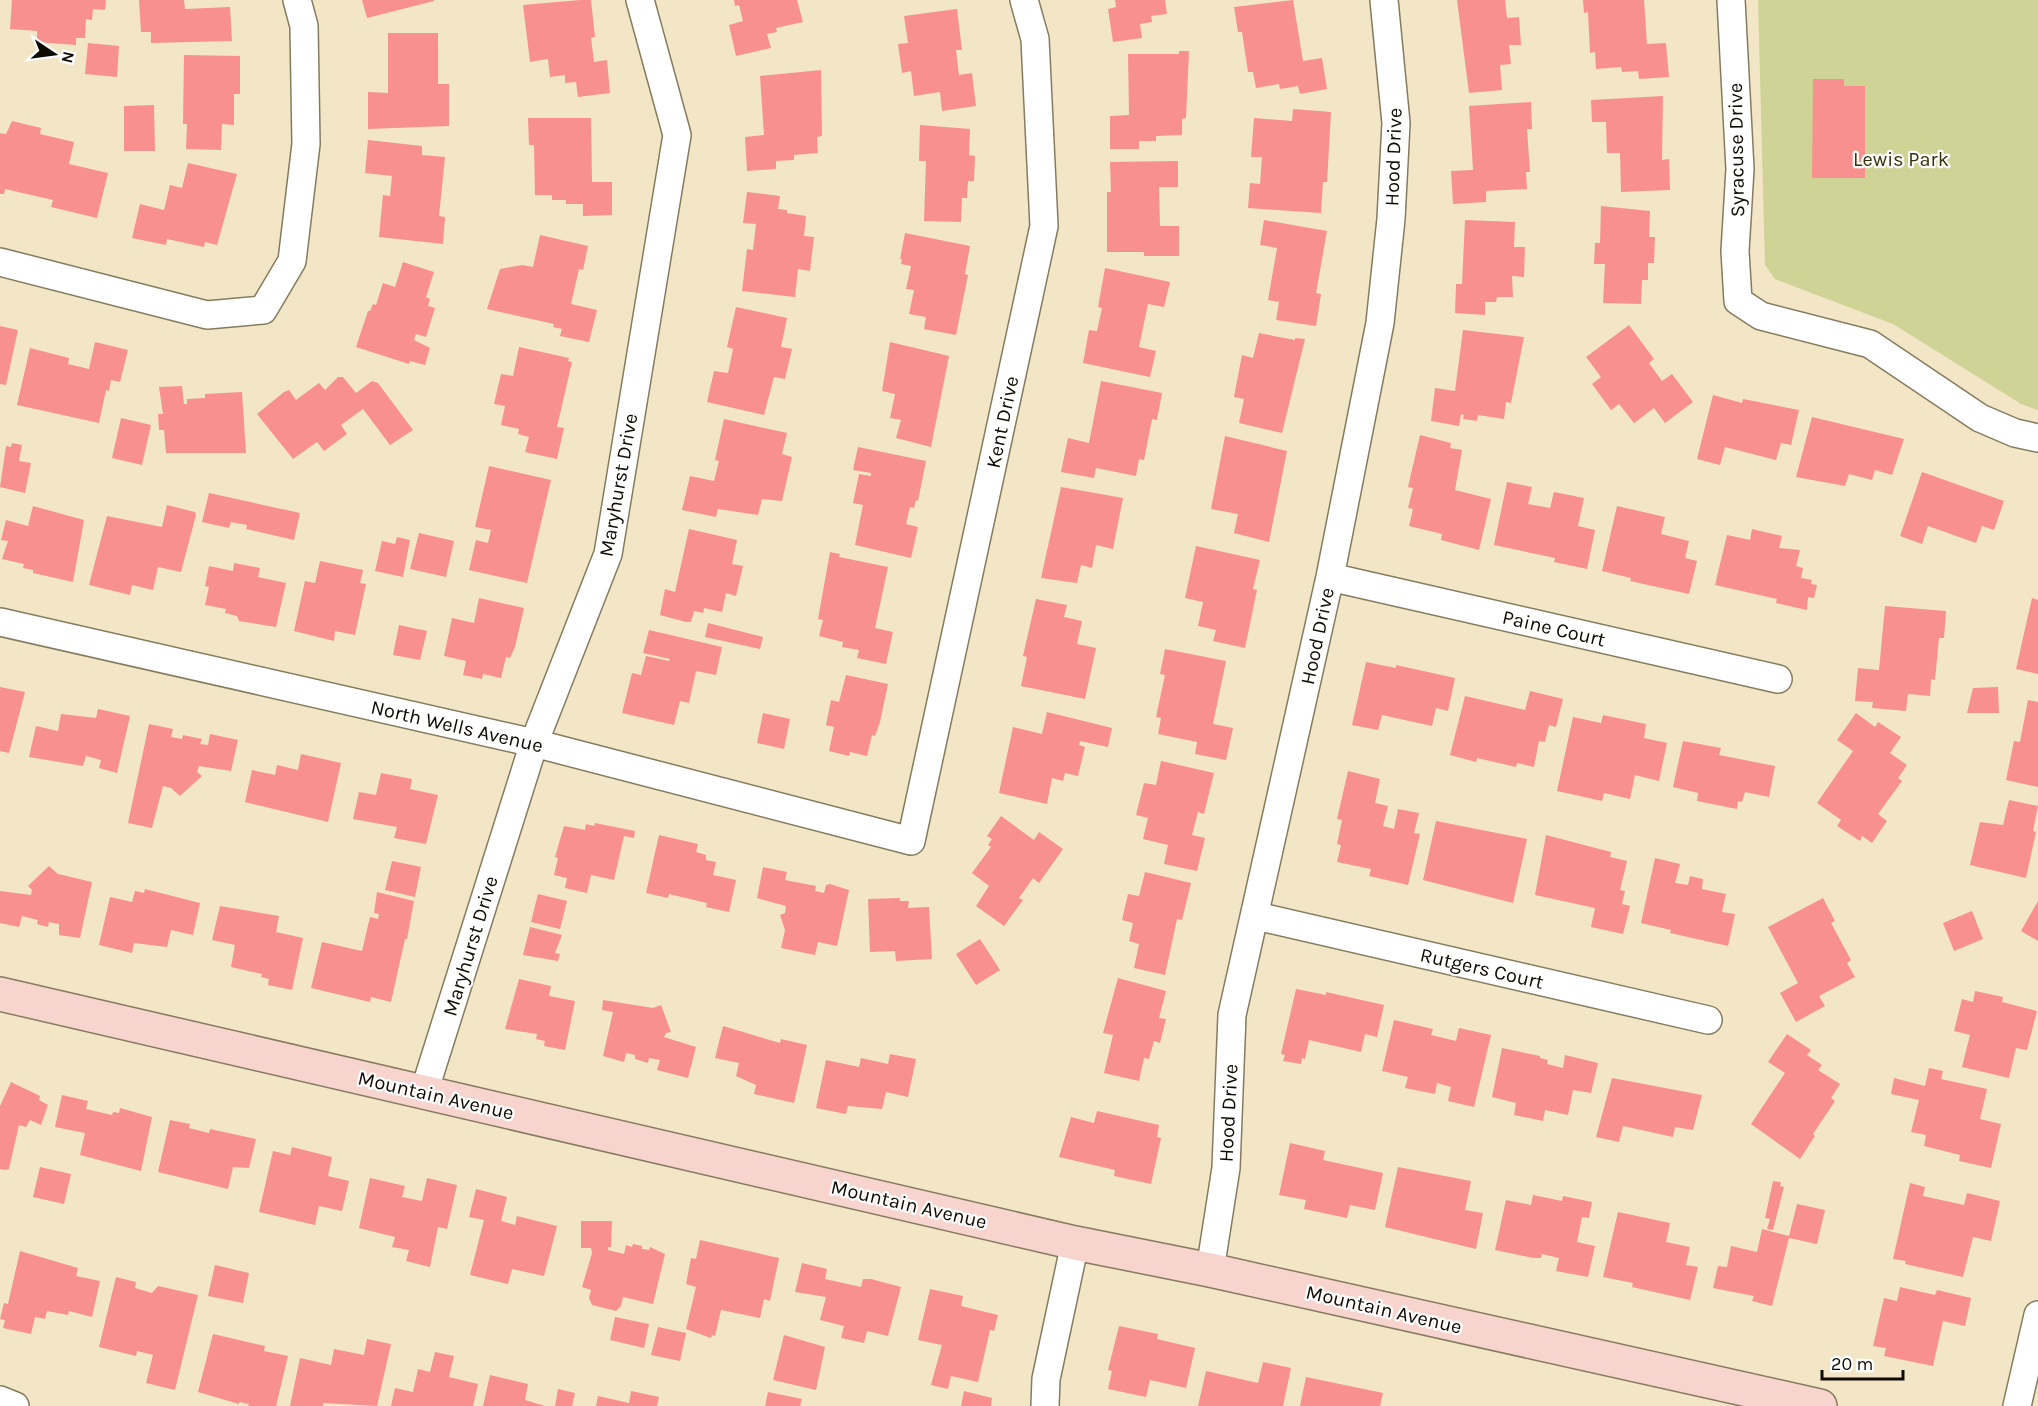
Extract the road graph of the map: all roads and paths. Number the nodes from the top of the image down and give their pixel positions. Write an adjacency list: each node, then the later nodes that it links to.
1 (297, 0): 6 (street)
2 (640, 0): 11 (street, Maryhurst Drive)
3 (1024, 0): 12 (street, Kent Drive)
4 (1384, 0): 8 (street, Hood Drive)
5 (1731, 0): 7 (street, Syracuse Drive)
6 (0, 262)
7 (2038, 438)
8 (1330, 577): 10 (street, Paine Court); 13 (street, Hood Drive)
9 (0, 622): 11 (street, North Wells Avenue)
10 (1778, 679)
11 (534, 743): 12 (street, North Wells Avenue); 16 (street, Maryhurst Drive)
12 (911, 841)
13 (1256, 916): 15 (street, Rutgers Court); 18 (street, Hood Drive)
14 (0, 994): 16 (main road, Mountain Avenue)
15 (1708, 1020)
16 (424, 1092): 17 (main road, Mountain Avenue)
17 (1074, 1243): 18 (main road, Mountain Avenue); 22 (street)
18 (1210, 1270): 23 (main road, Mountain Avenue)
19 (2038, 1316): 24 (street)
20 (0, 1400): 21 (street)
21 (15, 1406)
22 (1045, 1406)
23 (1820, 1406)
24 (2017, 1406)

